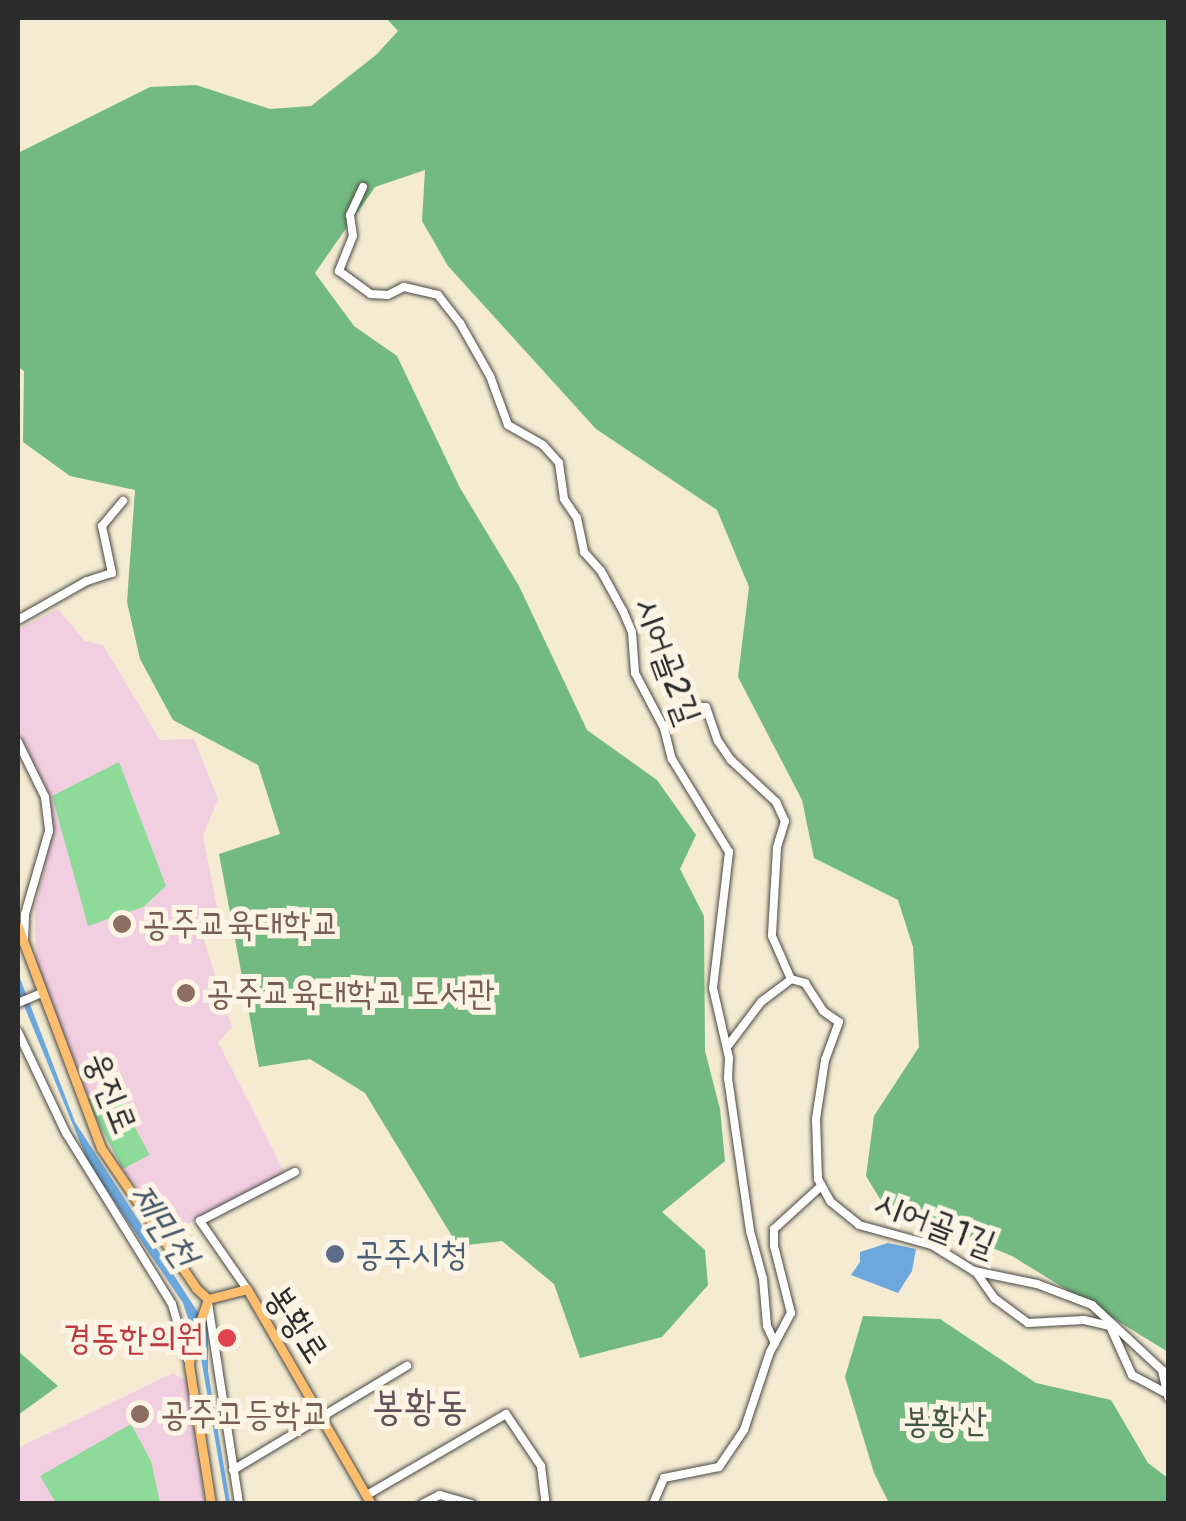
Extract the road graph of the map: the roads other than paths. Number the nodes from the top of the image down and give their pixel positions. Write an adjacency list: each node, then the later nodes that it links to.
1 (363, 187): 4 (street, 시어골2길)
2 (123, 501): 3 (street)
3 (18, 620)
4 (664, 728): 8 (street); 12 (street, 시어골2길)
5 (18, 742): 7 (street)
6 (18, 928): 7 (main road, 웅진로)
7 (25, 947): 9 (main road, 웅진로)
8 (791, 979): 12 (street); 14 (street)
9 (42, 994): 10 (street); 17 (main road, 웅진로)
10 (18, 1003)
11 (18, 1032): 19 (street)
12 (727, 1047): 18 (street, 시어골2길)
13 (295, 1172): 16 (street)
14 (820, 1187): 15 (street, 시어골1길); 18 (street)
15 (976, 1272): 21 (street, 시어골1길); 21 (street)
16 (247, 1289): 17 (main road, 봉황로); 22 (main road, 봉황로)
17 (208, 1299): 19 (main road); 23 (street)
18 (775, 1343): 30 (street)
19 (189, 1365): 25 (main road)
20 (407, 1366): 22 (street, 봉황로)
21 (1166, 1395)
22 (323, 1418): 23 (street, 봉황로); 24 (main road, 봉황로)
23 (233, 1470): 26 (street)
24 (369, 1499): 29 (street)
25 (211, 1504)
26 (239, 1504)
27 (422, 1504): 28 (street)
28 (472, 1504)
29 (546, 1504)
30 (653, 1504)

